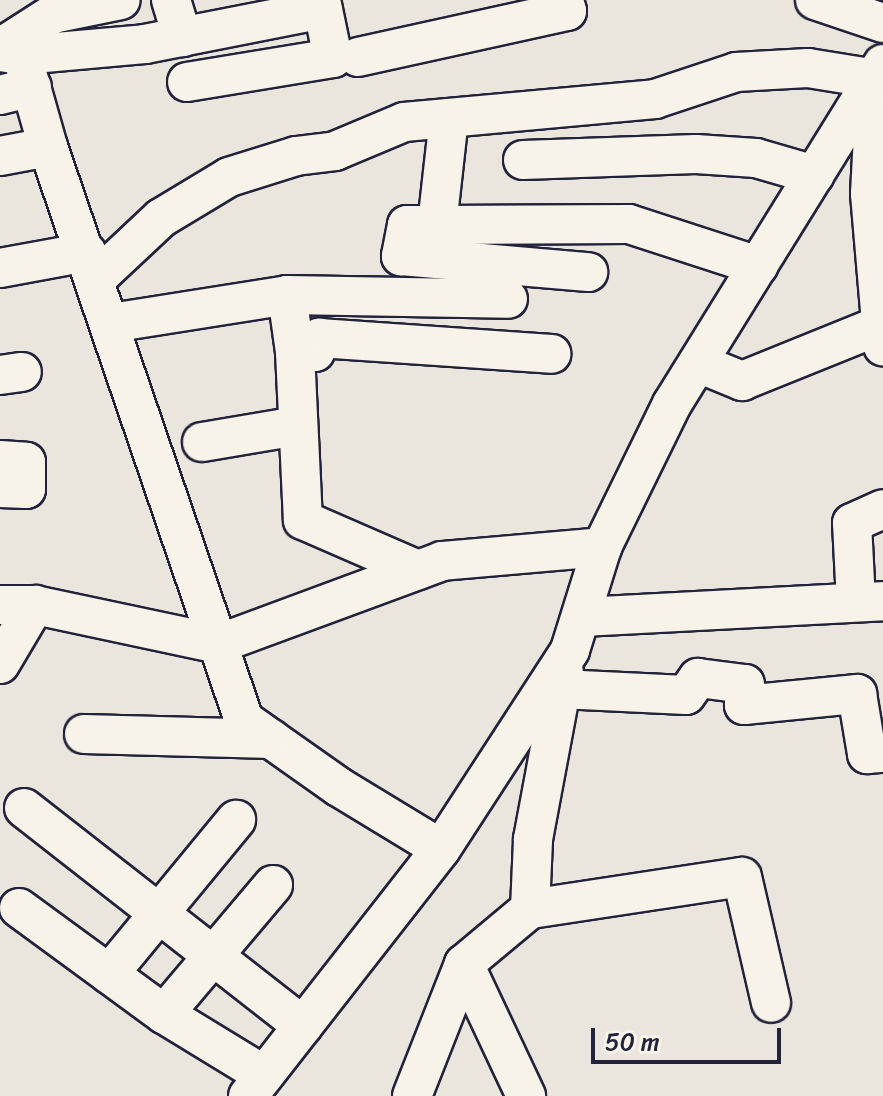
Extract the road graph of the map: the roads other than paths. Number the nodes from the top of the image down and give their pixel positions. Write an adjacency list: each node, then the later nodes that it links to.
1 (121, 0): 9 (street)
2 (171, 0): 7 (street)
3 (564, 0): 8 (street)
4 (815, 0): 6 (street)
5 (322, 4): 7 (street); 11 (street)
6 (883, 23)
7 (182, 37): 9 (street)
8 (358, 57)
9 (11, 67): 13 (street)
10 (879, 72): 12 (street); 16 (street); 17 (street)
11 (187, 82)
12 (449, 118): 18 (street); 19 (street)
13 (48, 147): 14 (street); 19 (street)
14 (0, 156)
15 (523, 160): 16 (street)
16 (815, 175): 20 (street)
17 (876, 193): 26 (street)
18 (437, 225): 20 (street); 22 (street)
19 (92, 265): 21 (street); 25 (street)
20 (758, 266): 29 (street)
21 (0, 268)
22 (588, 272)
23 (287, 295): 24 (street); 25 (street); 27 (street)
24 (508, 299)
25 (111, 323): 40 (street)
26 (882, 331): 29 (street)
27 (295, 352): 28 (street); 30 (street)
28 (551, 354)
29 (698, 363): 35 (street)
30 (298, 426): 31 (street); 36 (street)
31 (202, 442)
32 (0, 460): 33 (street)
33 (0, 488)
34 (883, 509): 37 (street)
35 (602, 547): 36 (street); 39 (street)
36 (418, 570): 40 (street)
37 (870, 602): 39 (street)
38 (18, 605): 40 (street); 41 (street)
39 (576, 634): 42 (street); 48 (street)
40 (218, 644): 44 (street)
41 (0, 664)
42 (560, 689): 45 (street); 51 (street)
43 (84, 734): 44 (street)
44 (271, 739): 48 (street)
45 (883, 753)
46 (24, 808): 52 (street)
47 (236, 820): 52 (street)
48 (441, 849): 58 (street)
49 (273, 885): 53 (street)
50 (19, 908): 55 (street)
51 (530, 909): 54 (street); 56 (street)
52 (158, 915): 53 (street); 55 (street)
53 (212, 957): 57 (street); 58 (street)
54 (464, 964): 60 (street); 61 (street)
55 (109, 974): 57 (street)
56 (771, 1003)
57 (164, 1014): 59 (street)
58 (303, 1026): 59 (street)
59 (256, 1086)
60 (412, 1096)
61 (526, 1096)

